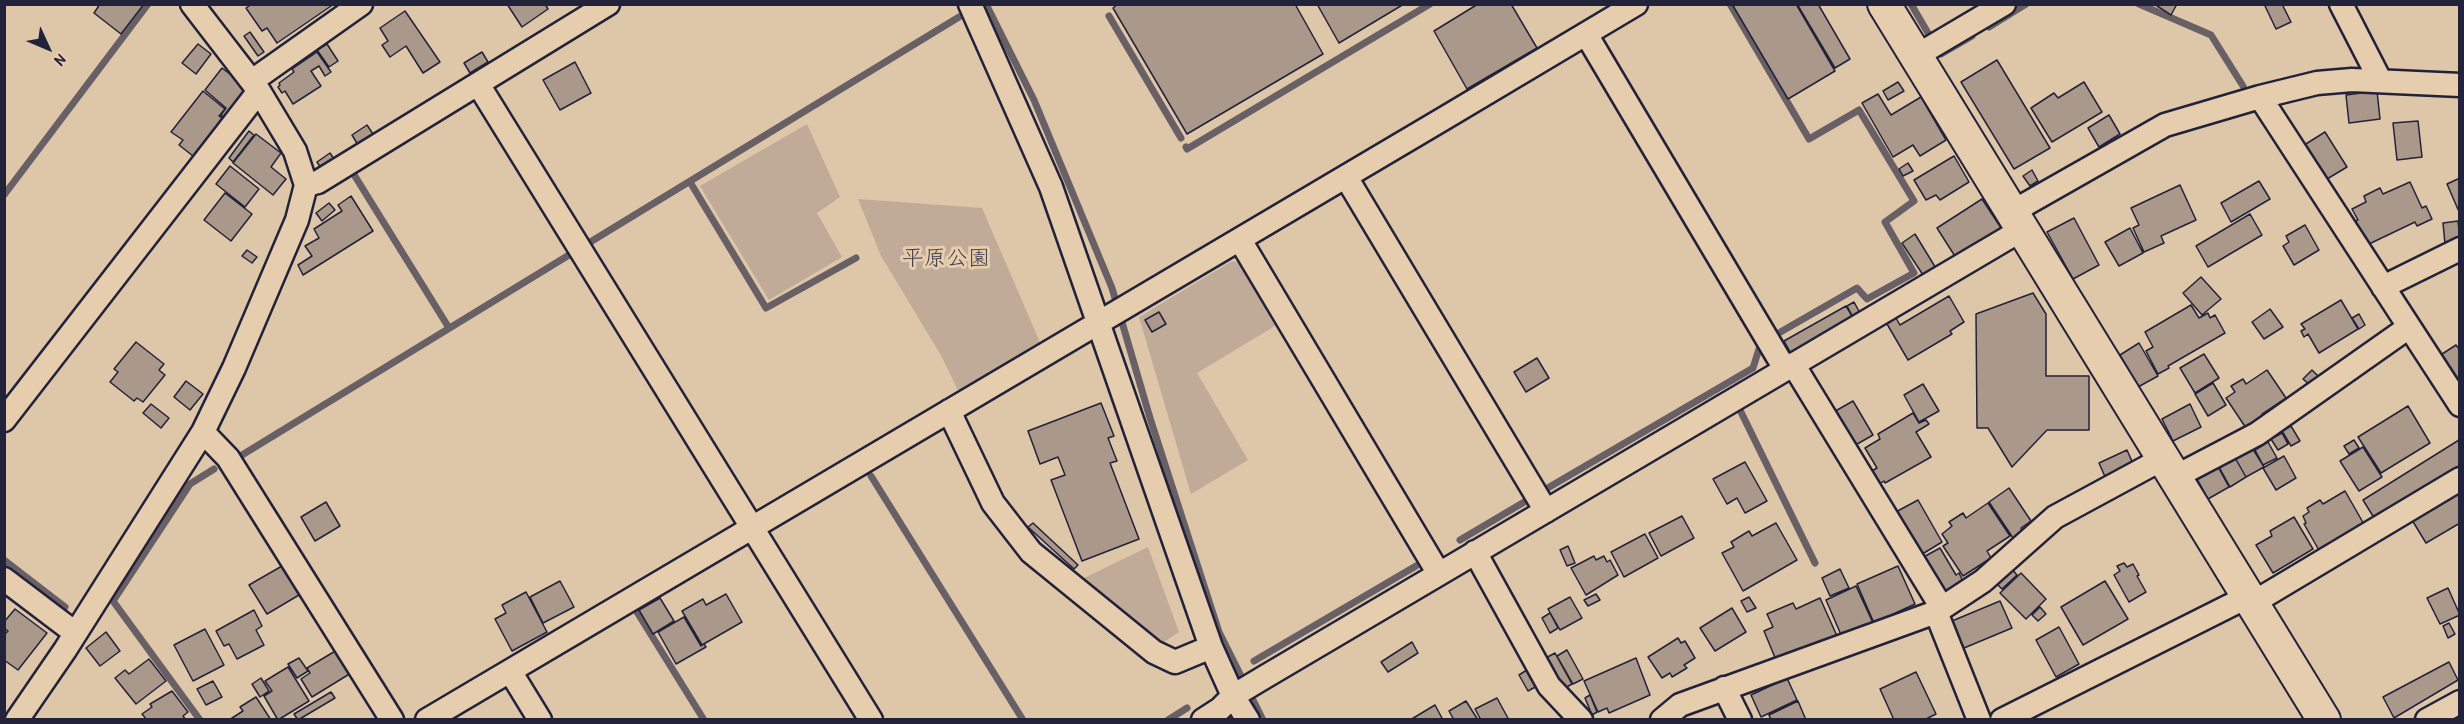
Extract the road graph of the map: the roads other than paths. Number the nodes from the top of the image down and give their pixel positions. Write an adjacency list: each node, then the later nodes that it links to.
1 (192, 4): 14 (street)
2 (361, 4): 14 (street)
3 (608, 4): 12 (street)
4 (970, 4): 22 (street)
5 (1636, 4): 9 (street)
6 (1884, 4): 10 (street)
7 (2004, 4): 10 (street)
8 (2341, 4): 11 (street)
9 (1586, 34): 16 (street); 24 (street)
10 (1916, 56): 18 (street)
11 (2380, 80): 13 (street); 15 (street)
12 (478, 84): 17 (street); 32 (street)
13 (2460, 85)
14 (255, 86): 17 (street); 27 (street)
15 (2260, 98): 18 (street); 21 (street)
16 (1346, 177): 19 (street); 31 (street)
17 (306, 185): 28 (street)
18 (2018, 221): 24 (street); 29 (street)
19 (1240, 240): 22 (street); 34 (street)
20 (2460, 249): 21 (street)
21 (2383, 287): 23 (street)
22 (1105, 321): 26 (street); 39 (street)
23 (2409, 327): 25 (street); 29 (street)
24 (1789, 367): 31 (street); 37 (street)
25 (2460, 405)
26 (949, 411): 32 (street); 39 (street)
27 (4, 420)
28 (203, 432): 38 (street); 45 (street)
29 (2169, 467): 36 (street); 37 (street)
30 (2460, 479): 36 (street)
31 (1546, 511): 33 (street)
32 (752, 526): 40 (street); 48 (street)
33 (1475, 552): 34 (street); 51 (street)
34 (1439, 574): 42 (street)
35 (4, 579): 38 (street)
36 (2249, 600): 55 (street); 56 (street)
37 (1939, 610): 41 (street); 54 (street)
38 (77, 631): 44 (street)
39 (1211, 647): 42 (street)
40 (510, 671): 46 (street); 47 (street)
41 (1724, 688): 52 (street); 53 (street)
42 (1237, 694): 49 (street); 50 (street)
43 (2460, 702): 57 (street)
44 (17, 720)
45 (392, 720)
46 (427, 720)
47 (540, 720)
48 (871, 720)
49 (1203, 720)
50 (1248, 720)
51 (1581, 720)
52 (1662, 720)
53 (1740, 720)
54 (1979, 720)
55 (2002, 720)
56 (2324, 720)
57 (2427, 720)

